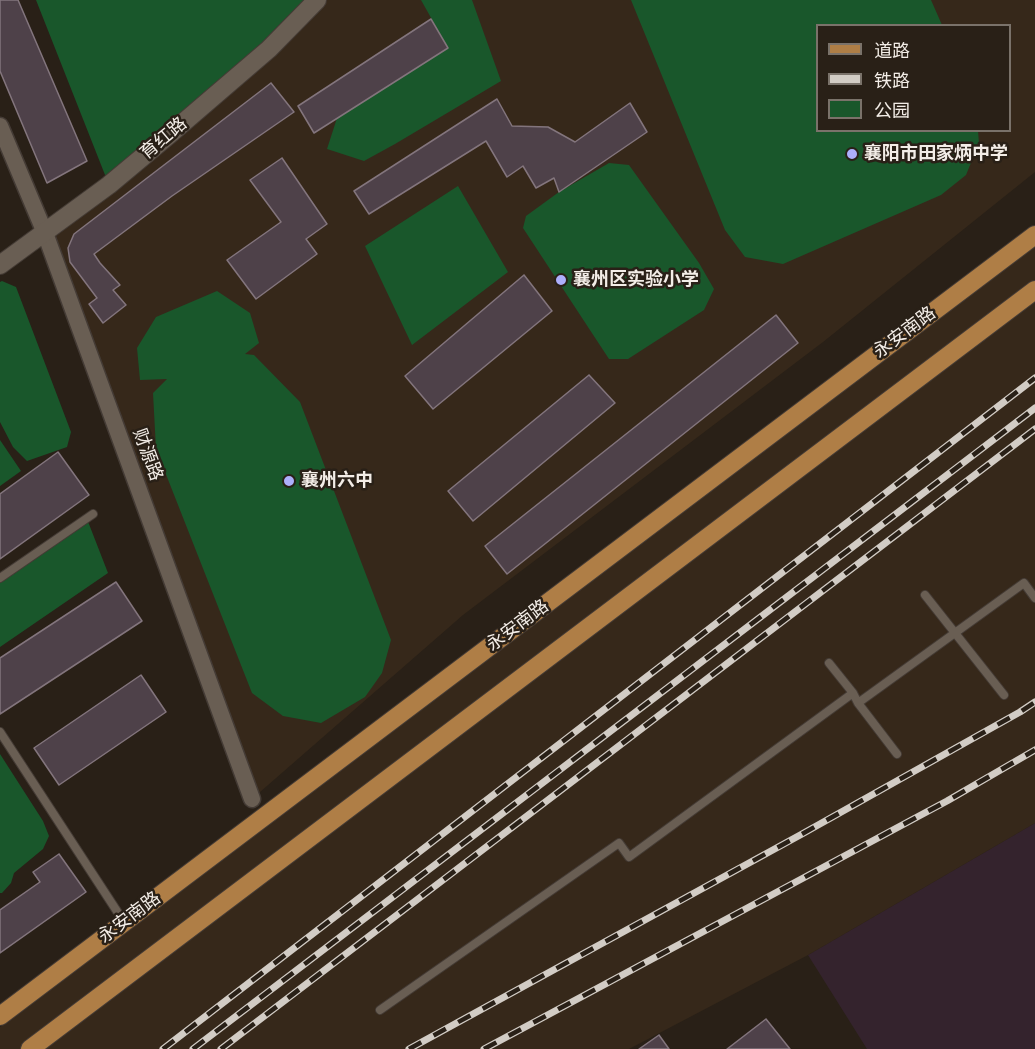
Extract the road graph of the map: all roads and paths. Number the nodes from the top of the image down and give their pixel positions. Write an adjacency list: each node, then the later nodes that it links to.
1 (317, 0): 3 (street, 育红路)
2 (0, 126): 3 (street, 财源路)
3 (45, 233): 5 (street, 育红路); 18 (street, 财源路)
4 (1035, 235): 19 (main road, 永安南路)
5 (0, 265)
6 (1035, 290): 22 (main road)
7 (93, 514): 8 (lane)
8 (0, 578)
9 (925, 594): 11 (lane)
10 (1035, 598): 11 (lane)
11 (955, 633): 14 (lane); 15 (lane)
12 (829, 663): 13 (lane)
13 (853, 693): 15 (lane); 20 (lane)
14 (1004, 695)
15 (858, 703): 17 (lane)
16 (0, 732): 19 (lane)
17 (897, 754)
18 (252, 799)
19 (124, 922): 21 (main road, 永安南路)
20 (380, 1010)
21 (0, 1016)
22 (30, 1049)

